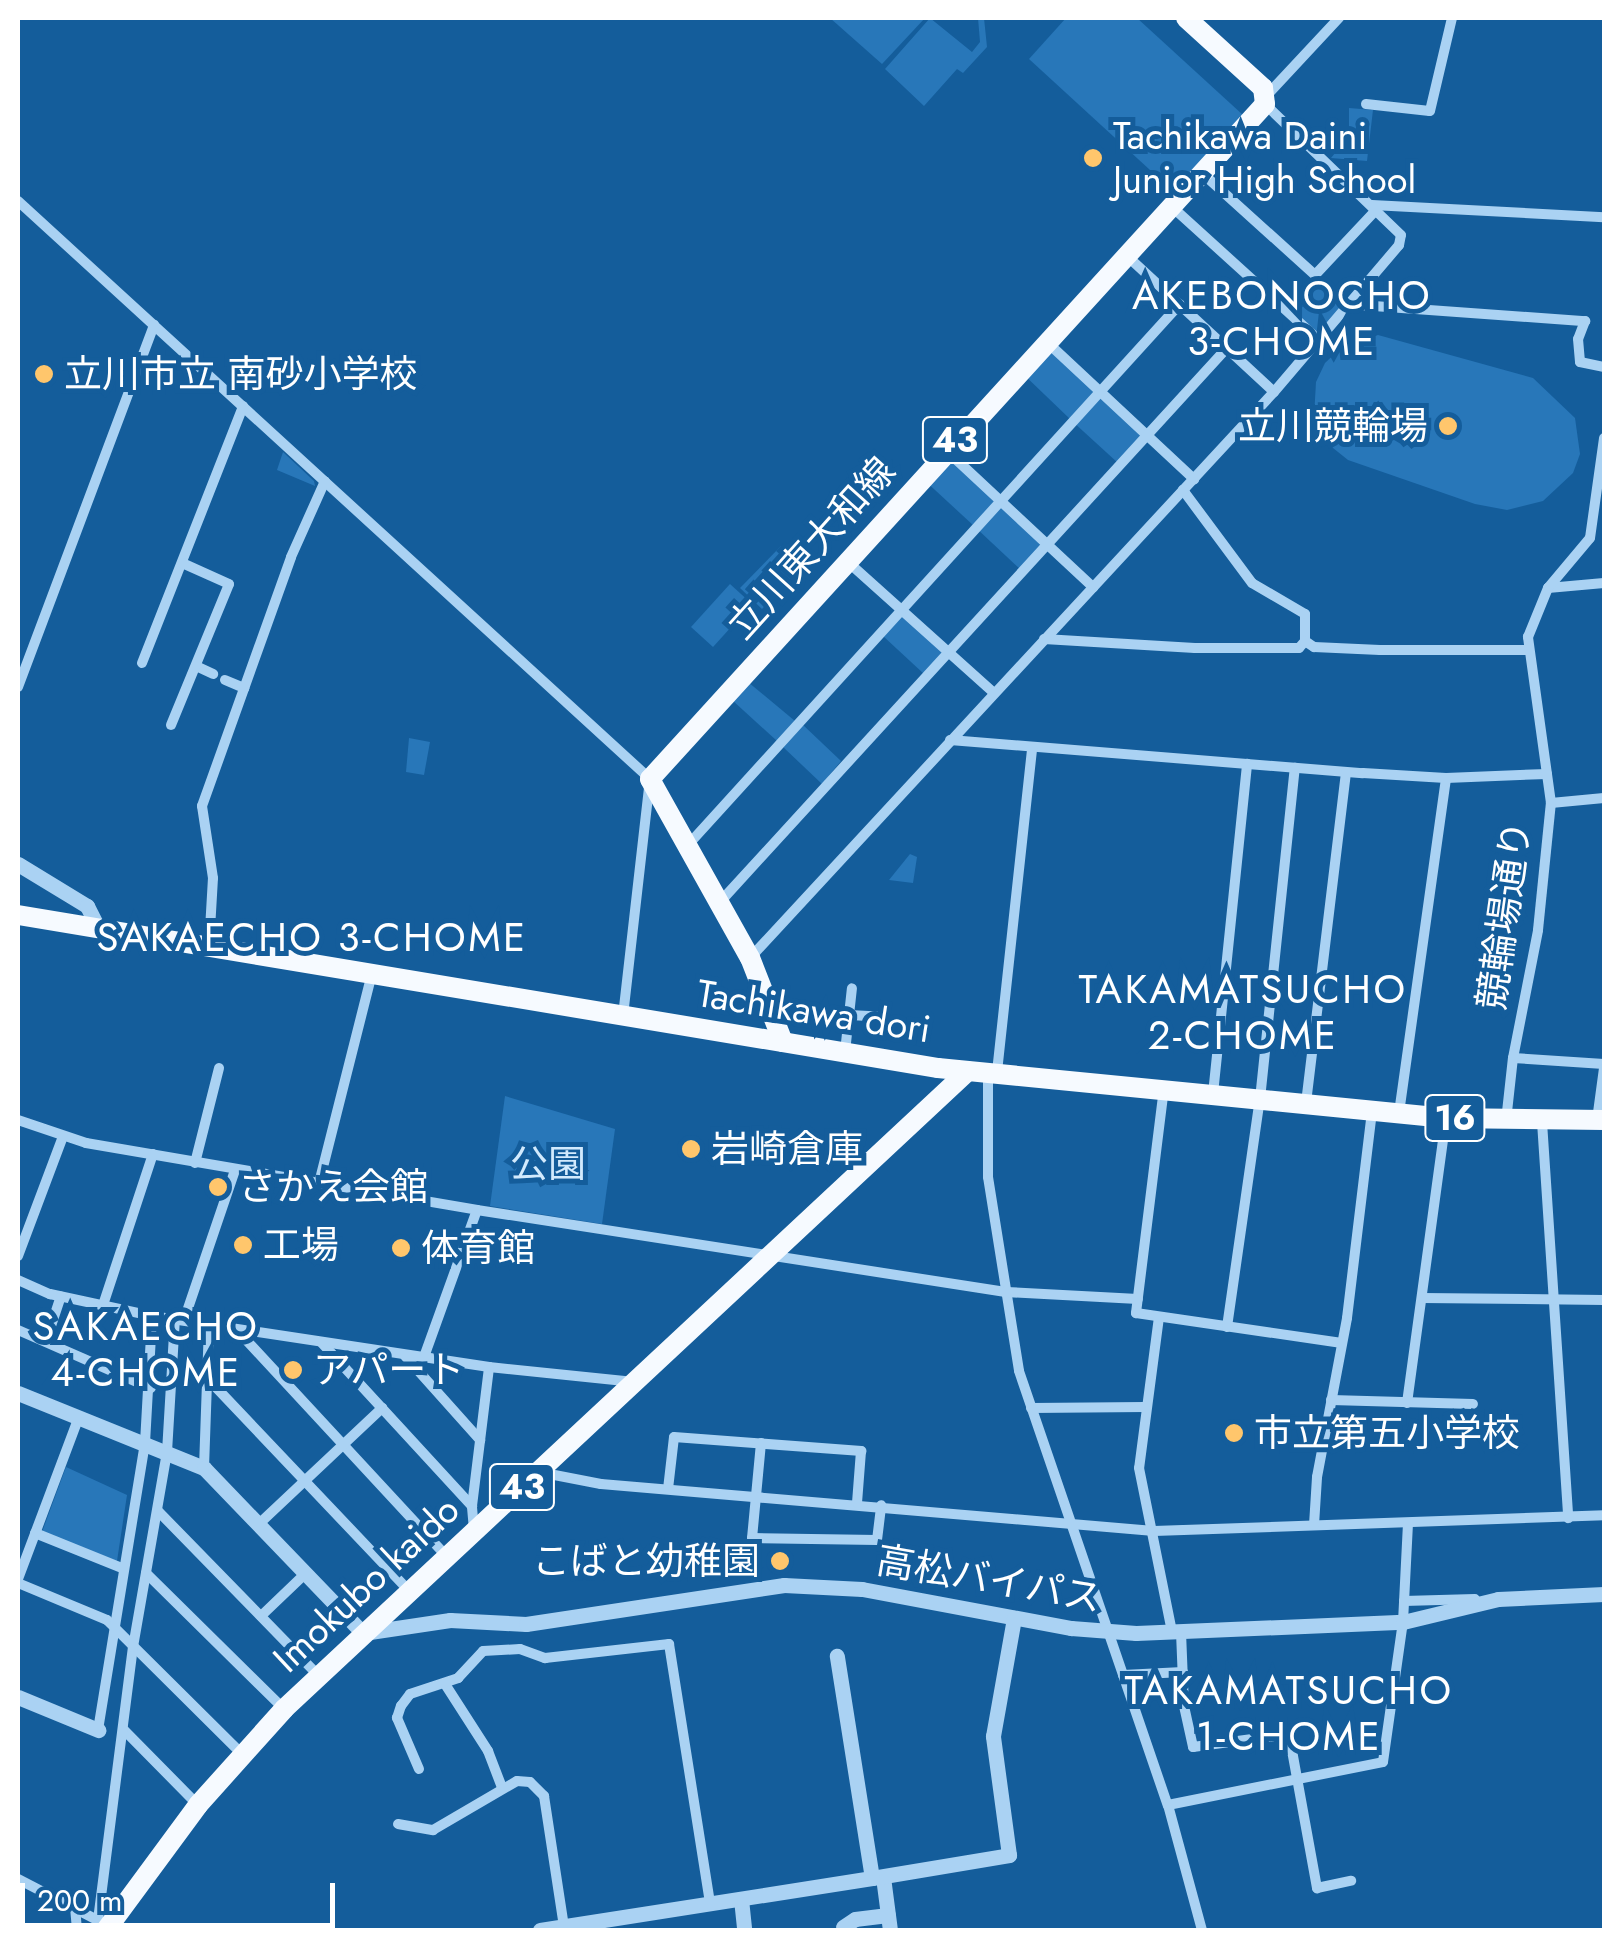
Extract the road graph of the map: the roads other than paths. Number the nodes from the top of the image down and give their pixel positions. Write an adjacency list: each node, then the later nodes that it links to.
1 (1186, 18): 4 (main road)
2 (1339, 18): 4 (street)
3 (1452, 18): 5 (street)
4 (1265, 104): 6 (main road, 立川東大和線 / 43); 9 (street)
5 (1366, 104)
6 (1201, 172): 8 (main road, 立川東大和線 / 43); 9 (street)
7 (18, 201): 14 (street)
8 (1170, 204): 11 (main road, 立川東大和線 / 43); 16 (street)
9 (1373, 207): 10 (street); 13 (street)
10 (1604, 217)
11 (1125, 254): 12 (street); 15 (main road, 立川東大和線 / 43)
12 (1180, 304): 17 (street); 19 (street)
13 (1346, 304): 16 (street); 18 (street)
14 (154, 324): 21 (street); 44 (street)
15 (1046, 340): 19 (street); 24 (main road, 立川東大和線 / 43)
16 (1320, 341): 20 (street)
17 (1227, 348): 20 (street); 22 (street)
18 (1604, 367)
19 (1099, 390): 22 (street); 28 (street)
20 (1274, 392): 25 (street)
21 (243, 406): 26 (street); 31 (street)
22 (1146, 434): 25 (street); 29 (street)
23 (1604, 438): 34 (street, 競輪場通り)
24 (946, 450): 28 (street); 30 (main road, 立川東大和線 / 43)
25 (1194, 479): 27 (street)
26 (325, 481): 45 (street); 55 (street)
27 (1184, 490): 33 (street); 37 (street)
28 (999, 500): 29 (street); 35 (street)
29 (1046, 544): 33 (street); 39 (street)
30 (848, 562): 35 (street); 55 (main road, 立川東大和線 / 43)
31 (182, 564): 40 (street); 41 (street)
32 (1604, 582): 34 (street)
33 (1096, 584): 36 (street)
34 (1548, 588): 38 (street, 競輪場通り)
35 (902, 611): 39 (street); 58 (street)
36 (1044, 639): 37 (street); 46 (street)
37 (1305, 641): 38 (street)
38 (1528, 650): 53 (street, 競輪場通り)
39 (948, 652): 46 (street); 60 (street)
40 (142, 664)
41 (196, 666): 42 (street); 47 (street)
42 (213, 674)
43 (226, 680): 45 (street)
44 (18, 687)
45 (244, 688): 63 (street)
46 (994, 693): 48 (street)
47 (172, 724)
48 (950, 740): 49 (street); 64 (street)
49 (1032, 749): 50 (street); 75 (street)
50 (1247, 764): 51 (street); 77 (street)
51 (1295, 768): 52 (street); 78 (street)
52 (1346, 772): 54 (street); 79 (street)
53 (1547, 774): 54 (street); 57 (street, 競輪場通り)
54 (1446, 778): 81 (street)
55 (650, 779): 58 (main road); 67 (street)
56 (1604, 798): 57 (street)
57 (1551, 804): 72 (street, 競輪場通り)
58 (688, 845): 60 (main road)
59 (18, 864): 62 (street)
60 (720, 902): 64 (main road)
61 (18, 915): 62 (main road, Tachikawa dori / 16)
62 (99, 930): 63 (main road, Tachikawa dori / 16)
63 (209, 948): 65 (main road, Tachikawa dori / 16)
64 (750, 958): 70 (main road)
65 (372, 974): 67 (main road, Tachikawa dori / 16); 91 (street)
66 (852, 988): 68 (street)
67 (623, 1015): 70 (main road, Tachikawa dori / 16)
68 (849, 1015): 69 (street); 71 (street)
69 (883, 1017)
70 (783, 1042): 71 (main road, Tachikawa dori / 16)
71 (845, 1053): 75 (main road, Tachikawa dori / 16)
72 (1513, 1058): 73 (street); 84 (street, 競輪場通り)
73 (1604, 1066): 85 (street)
74 (219, 1068): 89 (street)
75 (984, 1071): 76 (main road, Tachikawa dori / 16); 94 (main road, Imokubo kaido / 43); 96 (street)
76 (1164, 1088): 77 (main road, Tachikawa dori / 16); 99 (street)
77 (1212, 1094): 78 (main road, Tachikawa dori / 16)
78 (1260, 1099): 79 (main road, Tachikawa dori / 16); 107 (street)
79 (1306, 1103): 80 (main road, Tachikawa dori / 16)
80 (1372, 1110): 81 (main road, Tachikawa dori / 16); 112 (street)
81 (1399, 1113): 82 (main road, Tachikawa dori / 16)
82 (1446, 1118): 84 (main road, Tachikawa dori / 16); 98 (street)
83 (18, 1120): 87 (street)
84 (1506, 1120): 86 (main road, Tachikawa dori / 16)
85 (1600, 1120): 86 (main road, Tachikawa dori / 16)
86 (1542, 1122): 101 (street)
87 (63, 1136): 88 (street); 93 (street)
88 (153, 1154): 89 (street); 102 (street)
89 (196, 1163): 90 (street)
90 (235, 1170): 91 (street); 105 (street)
91 (319, 1183): 92 (street)
92 (477, 1210): 94 (street); 114 (street)
93 (18, 1256)
94 (773, 1256): 96 (street); 117 (main road, Imokubo kaido / 43)
95 (18, 1280): 97 (street)
96 (1006, 1292): 99 (street); 125 (street)
97 (61, 1296): 102 (street); 110 (street)
98 (1422, 1298): 101 (street); 121 (street)
99 (1138, 1299): 104 (street)
100 (1604, 1300): 101 (street)
101 (1553, 1301): 142 (street)
102 (104, 1304): 103 (street)
103 (152, 1316): 105 (street); 118 (street)
104 (1159, 1318): 107 (street); 123 (street)
105 (180, 1320): 106 (street); 131 (street)
106 (209, 1325): 109 (street); 116 (street)
107 (1227, 1327): 112 (street)
108 (18, 1330): 110 (street)
109 (237, 1330): 111 (street); 130 (street)
110 (46, 1340): 118 (street)
111 (322, 1343): 113 (street); 124 (street)
112 (1342, 1343): 120 (street)
113 (404, 1355): 114 (street); 127 (street)
114 (424, 1357): 115 (street)
115 (489, 1367): 117 (street); 127 (street)
116 (209, 1380): 132 (street); 134 (street)
117 (635, 1382): 133 (main road, Imokubo kaido / 43)
118 (151, 1388): 129 (street)
119 (18, 1392): 126 (street)
120 (1331, 1400): 121 (street); 145 (street)
121 (1406, 1402): 122 (street)
122 (1473, 1404)
123 (1144, 1407): 125 (street); 147 (street)
124 (382, 1408): 130 (street); 139 (street)
125 (1031, 1408): 146 (street)
126 (80, 1417): 129 (street); 149 (street)
127 (480, 1440): 139 (street)
128 (761, 1443): 135 (street); 136 (street); 137 (street)
129 (145, 1444): 131 (street); 151 (street)
130 (342, 1445): 134 (street); 150 (street)
131 (167, 1452): 132 (street); 140 (street)
132 (204, 1468): 143 (street)
133 (538, 1472): 135 (street); 148 (main road, Imokubo kaido / 43)
134 (304, 1481): 143 (street); 155 (street)
135 (668, 1489): 136 (street)
136 (755, 1496): 137 (street); 138 (street)
137 (857, 1504): 138 (street)
138 (880, 1505): 146 (street)
139 (472, 1506): 148 (street)
140 (158, 1511): 153 (street); 159 (street)
141 (1604, 1516): 142 (street)
142 (1568, 1518): 144 (street)
143 (260, 1523): 152 (street)
144 (1408, 1523): 145 (street); 158 (street)
145 (1314, 1525): 147 (street)
146 (1074, 1526): 147 (street); 165 (street)
147 (1154, 1531): 163 (street)
148 (474, 1532): 150 (main road, Imokubo kaido / 43)
149 (35, 1533): 151 (street); 154 (street)
150 (447, 1556): 155 (main road, Imokubo kaido / 43)
151 (124, 1569): 162 (street)
152 (306, 1572): 159 (street); 164 (street)
153 (146, 1573): 166 (street); 173 (street)
154 (18, 1581): 162 (street)
155 (409, 1592): 164 (main road, Imokubo kaido / 43)
156 (1604, 1594): 157 (street, 高松バイパス)
157 (1501, 1598): 158 (street); 161 (street, 高松バイパス)
158 (1404, 1601): 161 (street)
159 (261, 1616): 169 (street)
160 (1014, 1618): 164 (street, 高松バイパス); 165 (street, 高松バイパス); 183 (street)
161 (1402, 1622): 163 (street, 高松バイパス); 178 (street)
162 (117, 1630): 166 (street); 174 (street)
163 (1177, 1632): 165 (street, 高松バイパス); 168 (street)
164 (363, 1633): 169 (main road, Imokubo kaido / 43)
165 (1109, 1633): 170 (street)
166 (133, 1647): 175 (street); 176 (street)
167 (837, 1656): 183 (street)
168 (1182, 1672): 170 (street); 178 (street)
169 (318, 1675): 173 (main road, Imokubo kaido / 43)
170 (1123, 1675): 181 (street)
171 (445, 1684): 177 (street); 179 (street); 187 (street)
172 (18, 1697): 174 (street)
173 (284, 1709): 176 (main road, Imokubo kaido / 43)
174 (98, 1730)
175 (124, 1730): 180 (street); 191 (street)
176 (242, 1754): 180 (main road, Imokubo kaido / 43)
177 (418, 1769)
178 (1295, 1779): 181 (street); 185 (street)
179 (502, 1788): 182 (street); 192 (street)
180 (198, 1805): 191 (main road, Imokubo kaido / 43)
181 (1168, 1805): 196 (street)
182 (398, 1824)
183 (878, 1877): 186 (street); 189 (street)
184 (18, 1879): 188 (street)
185 (1351, 1881)
186 (741, 1899): 187 (street); 195 (street)
187 (710, 1904): 192 (street)
188 (76, 1906): 191 (street); 193 (street)
189 (889, 1923): 190 (street)
190 (843, 1926)
191 (105, 1927)
192 (564, 1928): 194 (street)
193 (77, 1930)
194 (540, 1930)
195 (744, 1930)
196 (1202, 1930)

